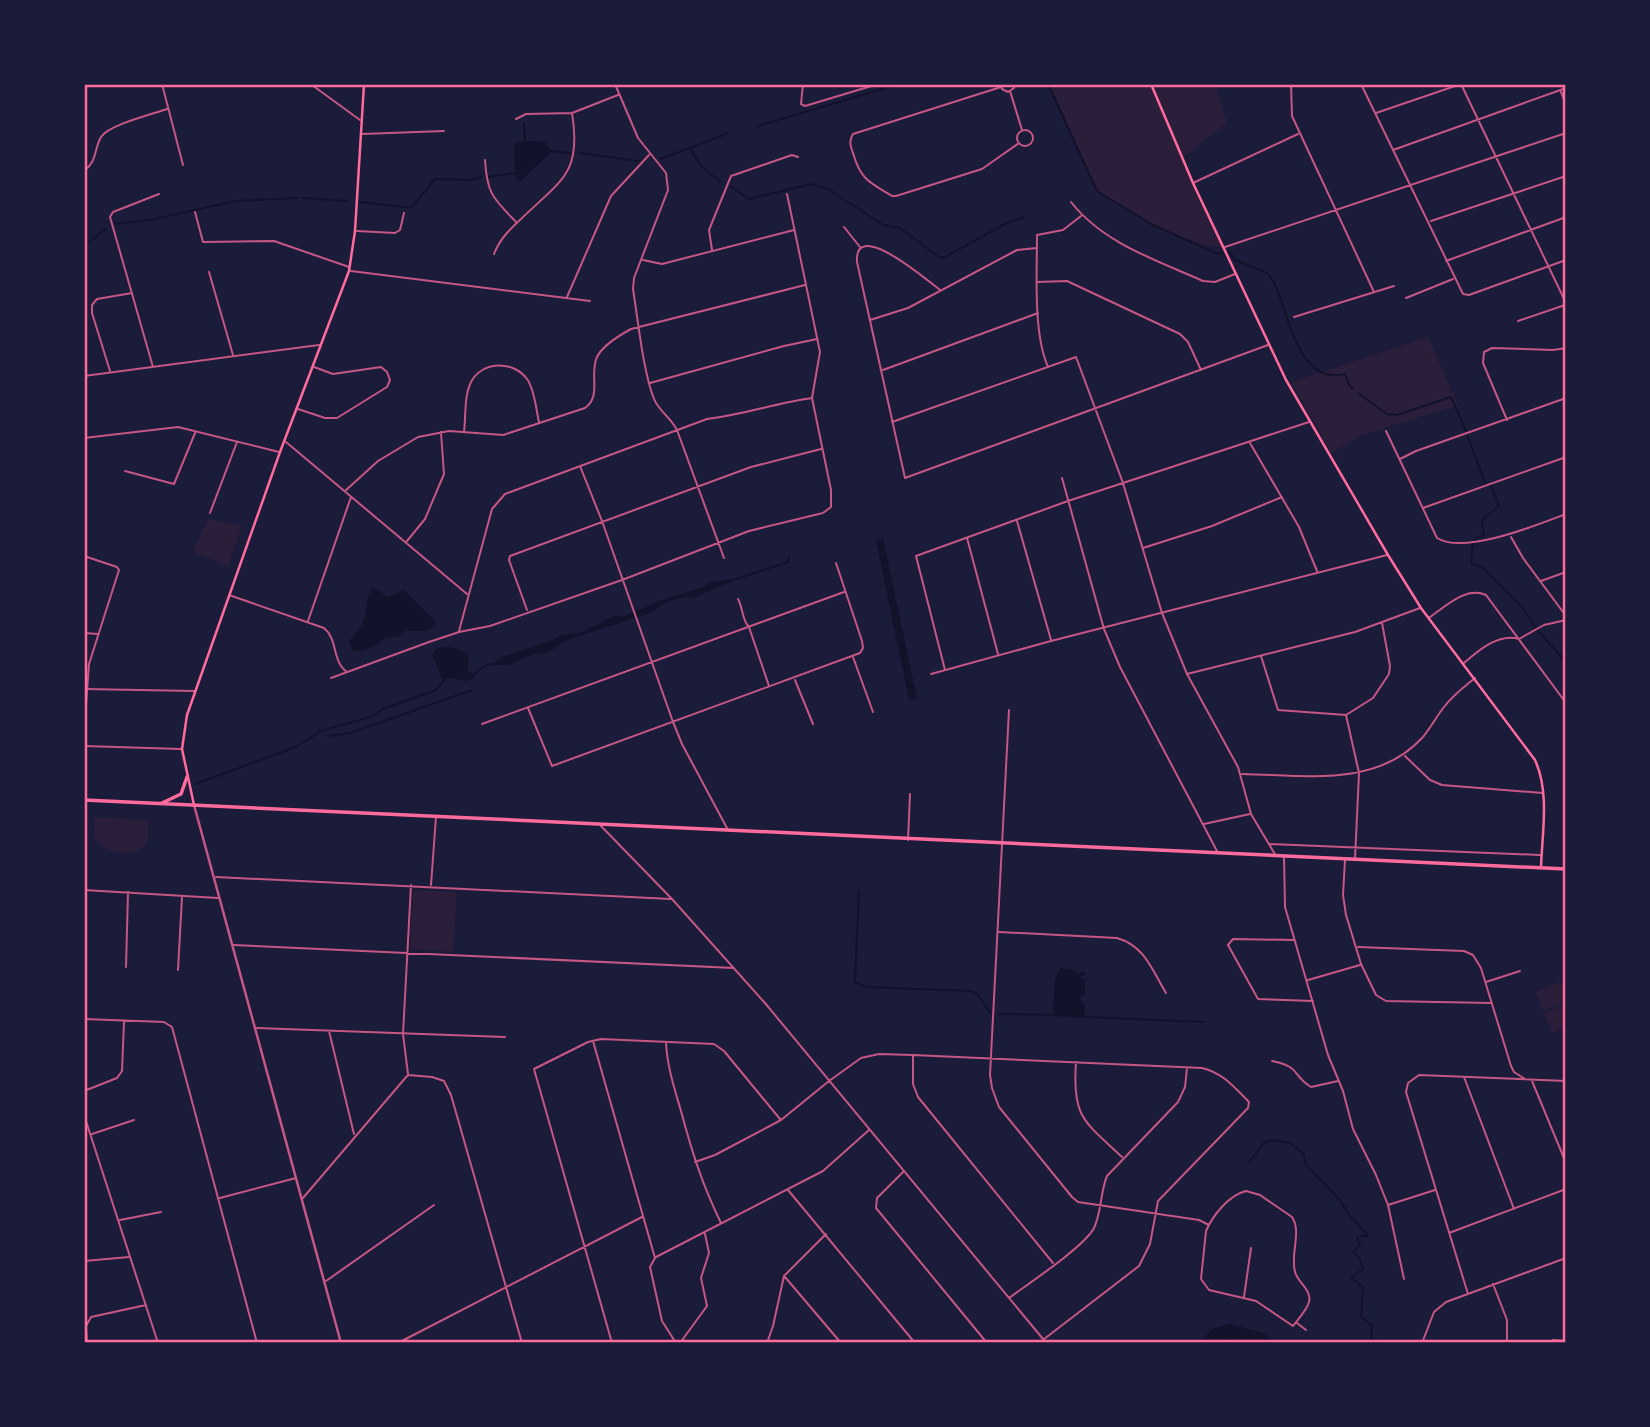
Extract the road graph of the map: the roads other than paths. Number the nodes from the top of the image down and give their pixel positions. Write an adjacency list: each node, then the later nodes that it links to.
1 (162, 84): 18 (street)
2 (306, 84): 23 (street)
3 (364, 84): 23 (main road)
4 (615, 84): 16 (street)
5 (803, 84): 6 (street)
6 (878, 84)
7 (1015, 84): 14 (street)
8 (1152, 84): 38 (main road)
9 (1291, 84): 28 (street)
10 (1361, 84): 20 (street)
11 (1461, 84): 20 (street); 22 (street)
12 (1001, 85): 14 (street); 29 (street)
13 (1566, 88): 15 (street)
14 (1010, 91): 25 (street)
15 (1560, 91): 17 (street); 22 (street)
16 (619, 95): 19 (street); 31 (street)
17 (1566, 104)
18 (167, 109): 35 (street); 36 (street)
19 (572, 113): 21 (street); 50 (street)
20 (1375, 113): 30 (street)
21 (516, 119)
22 (1479, 120): 30 (street); 33 (street)
23 (362, 121): 27 (main road)
24 (444, 131): 27 (street)
25 (1022, 131): 29 (street); 29 (street)
26 (1566, 133): 33 (street)
27 (361, 134): 54 (main road)
28 (1299, 134): 38 (street); 44 (street)
29 (1019, 143)
30 (1393, 150): 39 (street)
31 (650, 155): 60 (street); 74 (street)
32 (798, 157): 58 (street)
33 (1497, 157): 39 (street); 42 (street)
34 (485, 160): 50 (street)
35 (183, 165)
36 (84, 170)
37 (1566, 176): 42 (street)
38 (1193, 183): 57 (main road)
39 (1410, 186): 44 (street); 49 (street)
40 (159, 194): 73 (street)
41 (787, 194): 53 (street)
42 (1514, 194): 49 (street); 52 (street)
43 (1071, 201): 47 (street)
44 (1335, 210): 57 (street); 72 (street)
45 (195, 212): 64 (street)
46 (404, 213): 54 (street)
47 (1082, 215): 56 (street); 66 (street)
48 (1566, 218): 52 (street)
49 (1429, 222): 62 (street)
50 (517, 223): 59 (street)
51 (844, 227): 55 (street)
52 (1531, 229): 62 (street); 63 (street)
53 (794, 230): 58 (street); 69 (street)
54 (355, 231): 64 (main road)
55 (861, 248): 71 (street); 80 (street)
56 (1037, 248): 68 (street); 71 (street)
57 (1223, 248): 66 (main road)
58 (712, 251): 60 (street)
59 (494, 254)
60 (641, 259): 82 (street)
61 (1566, 260): 63 (street)
62 (1446, 261): 67 (street)
63 (1548, 266): 67 (street); 77 (street)
64 (350, 269): 74 (street); 84 (main road)
65 (209, 272): 87 (street)
66 (1235, 274): 85 (main road)
67 (1454, 279): 75 (street)
68 (1037, 282): 78 (street); 92 (street)
69 (806, 285): 82 (street); 83 (street)
70 (1394, 286): 72 (street)
71 (940, 290): 80 (street)
72 (1374, 292): 79 (street)
73 (132, 293): 89 (street); 93 (street)
74 (566, 298): 76 (street)
75 (1406, 298)
76 (590, 301)
77 (1566, 304): 81 (street)
78 (1039, 313): 88 (street); 91 (street)
79 (1294, 317)
80 (870, 320): 91 (street)
81 (1518, 321)
82 (639, 326): 95 (street); 101 (street)
83 (818, 339): 95 (street); 96 (street)
84 (322, 345): 87 (street); 90 (main road)
85 (1268, 345): 92 (street); 103 (main road)
86 (1566, 348): 100 (street)
87 (233, 356): 89 (street)
88 (1048, 366): 99 (street); 102 (street)
89 (153, 367): 93 (street)
90 (314, 367): 98 (main road); 98 (street)
91 (881, 371): 102 (street)
92 (1202, 371): 99 (street)
93 (111, 372): 94 (street)
94 (84, 376)
95 (650, 383): 104 (street)
96 (812, 398): 104 (street); 113 (street)
97 (1566, 398): 100 (street)
98 (297, 408): 111 (main road)
99 (1094, 409): 102 (street); 120 (street)
100 (1507, 420): 116 (street)
101 (539, 422): 108 (street); 108 (street)
102 (892, 422)
103 (1309, 422): 112 (street); 136 (main road)
104 (677, 430): 117 (street); 121 (street)
105 (1386, 431): 116 (street)
106 (195, 432): 109 (street); 110 (street); 118 (street)
107 (441, 432): 108 (street); 122 (street); 133 (street)
108 (464, 433)
109 (84, 438)
110 (237, 441): 114 (street); 127 (street)
111 (285, 441): 114 (main road); 122 (street)
112 (1249, 442): 120 (street); 124 (street)
113 (822, 449): 121 (street); 134 (street)
114 (280, 452): 145 (main road)
115 (1566, 457): 126 (street)
116 (1400, 459): 126 (street)
117 (580, 466): 130 (street); 146 (street)
118 (125, 471)
119 (1062, 478): 125 (street)
120 (1123, 483): 125 (street); 135 (street)
121 (698, 486): 130 (street); 134 (street)
122 (345, 491): 123 (street)
123 (351, 496): 133 (street); 153 (street)
124 (1282, 497): 135 (street); 140 (street)
125 (1068, 500): 129 (street); 156 (street)
126 (1423, 508): 131 (street)
127 (210, 513)
128 (1566, 514): 131 (street)
129 (1016, 519): 132 (street); 161 (street)
130 (602, 521): 142 (street); 149 (street)
131 (1510, 535): 143 (street)
132 (967, 538): 162 (street); 167 (street)
133 (407, 542): 146 (street)
134 (720, 543): 138 (street); 142 (street)
135 (1143, 548): 150 (street)
136 (1388, 555): 140 (street); 148 (main road)
137 (84, 556): 159 (street)
138 (724, 558)
139 (836, 563): 144 (street)
140 (1318, 572): 150 (street)
141 (1566, 572): 143 (street)
142 (622, 580): 149 (street); 165 (street)
143 (1540, 582): 152 (street)
144 (845, 592): 155 (street); 163 (street)
145 (229, 594): 153 (street); 176 (main road)
146 (468, 594): 157 (street)
147 (738, 599): 155 (street)
148 (1421, 608): 151 (main road); 154 (street)
149 (528, 611): 157 (street)
150 (1161, 613): 156 (street); 170 (street)
151 (1429, 618): 160 (street); 166 (main road)
152 (1566, 618): 160 (street)
153 (308, 622): 168 (street)
154 (1382, 622): 164 (street); 181 (street)
155 (749, 627): 165 (street); 174 (street)
156 (1104, 629): 161 (street); 199 (street)
157 (459, 632): 168 (street)
158 (84, 633): 159 (street)
159 (99, 634): 175 (street)
160 (1519, 639): 166 (street); 177 (street)
161 (1051, 641): 162 (street)
162 (999, 655): 167 (street)
163 (853, 656): 172 (street); 180 (street)
164 (1261, 656): 170 (street); 181 (street)
165 (652, 663): 178 (street); 182 (street)
166 (1464, 663): 173 (main road)
167 (945, 670): 169 (street)
168 (348, 672): 171 (street)
169 (931, 674)
170 (1187, 674): 190 (street)
171 (331, 678)
172 (794, 678): 174 (street); 184 (street)
173 (1475, 678): 188 (street); 193 (main road)
174 (770, 687): 182 (street)
175 (86, 689): 176 (street); 185 (street)
176 (196, 691): 187 (main road)
177 (1566, 703)
178 (528, 708): 182 (street); 183 (street)
179 (1009, 710): 203 (street)
180 (873, 712)
181 (1346, 715): 189 (street)
182 (673, 722): 201 (street)
183 (482, 724)
184 (813, 724)
185 (84, 732)
186 (84, 746): 187 (street)
187 (182, 749): 191 (main road)
188 (1404, 755): 189 (street); 193 (street)
189 (1359, 773): 190 (street); 205 (street)
190 (1241, 774): 197 (street)
191 (187, 776): 195 (highway); 196 (main road)
192 (910, 794): 202 (street)
193 (1544, 794): 207 (main road)
194 (84, 800): 195 (highway)
195 (161, 804): 196 (highway)
196 (194, 805): 198 (highway); 214 (street)
197 (1251, 814): 199 (street); 204 (street)
198 (436, 816): 200 (highway); 216 (street)
199 (1204, 824): 206 (street)
200 (600, 825): 201 (highway); 221 (street)
201 (729, 831): 202 (highway)
202 (908, 840): 203 (highway)
203 (1002, 844): 206 (highway); 222 (street)
204 (1270, 844): 205 (street); 208 (street)
205 (1355, 847): 207 (street); 211 (street)
206 (1218, 854): 208 (highway)
207 (1541, 855): 212 (main road)
208 (1277, 856): 209 (highway)
209 (1283, 856): 210 (highway); 223 (street)
210 (1345, 859): 211 (highway); 225 (street)
211 (1355, 860): 212 (highway)
212 (1541, 868): 213 (highway)
213 (1566, 869)
214 (214, 877): 215 (street); 220 (street)
215 (411, 886): 216 (street); 226 (street)
216 (431, 886): 221 (street)
217 (84, 890): 218 (street)
218 (128, 892): 219 (street); 228 (street)
219 (182, 895): 220 (street); 230 (street)
220 (219, 898): 224 (street)
221 (673, 900): 229 (street)
222 (998, 932): 234 (street); 246 (street)
223 (1296, 940): 232 (street); 235 (street)
224 (233, 946): 226 (street); 239 (street)
225 (1357, 947): 227 (street); 233 (street)
226 (407, 954): 229 (street); 241 (street)
227 (1361, 964): 232 (street); 236 (street)
228 (126, 967)
229 (735, 968): 253 (street)
230 (178, 970)
231 (1520, 971): 233 (street)
232 (1307, 981): 235 (street)
233 (1485, 982): 236 (street)
234 (1166, 993)
235 (1312, 1001): 254 (street)
236 (1491, 1003): 252 (street)
237 (84, 1018): 238 (street)
238 (124, 1021): 257 (street); 273 (street)
239 (255, 1028): 240 (street); 268 (street)
240 (329, 1031): 241 (street); 263 (street)
241 (403, 1034): 242 (street); 250 (street)
242 (505, 1037)
243 (593, 1040): 244 (street); 280 (street); 287 (street)
244 (666, 1041): 260 (street); 265 (street)
245 (913, 1055): 246 (street); 253 (street); 293 (street)
246 (991, 1059): 248 (street); 276 (street)
247 (1272, 1061): 254 (street)
248 (1076, 1062): 249 (street); 264 (street)
249 (1187, 1068): 264 (street); 279 (street)
250 (408, 1075): 263 (street); 298 (street)
251 (1464, 1077): 252 (street); 271 (street); 277 (street)
252 (1525, 1079): 255 (street)
253 (829, 1080): 260 (street); 261 (street)
254 (1339, 1080): 275 (street)
255 (1532, 1080): 256 (street); 266 (street)
256 (1566, 1082)
257 (84, 1091)
258 (84, 1115): 262 (street)
259 (134, 1120): 262 (street)
260 (781, 1120): 265 (street)
261 (870, 1130): 267 (street); 270 (street)
262 (91, 1135): 281 (street)
263 (354, 1135): 272 (street)
264 (1123, 1158): 276 (street)
265 (695, 1162): 282 (street)
266 (1566, 1163)
267 (904, 1171): 300 (street); 320 (street)
268 (297, 1178): 272 (street); 273 (street)
269 (1566, 1189): 277 (street)
270 (788, 1190): 282 (street); 286 (street)
271 (1436, 1190): 275 (street); 284 (street)
272 (303, 1198): 296 (street)
273 (219, 1199): 311 (street)
274 (434, 1205): 296 (street)
275 (1388, 1205): 295 (street)
276 (1101, 1207): 279 (street); 293 (street)
277 (1514, 1209): 284 (street)
278 (161, 1212): 281 (street)
279 (1154, 1214): 283 (street); 305 (street)
280 (643, 1217): 287 (street); 290 (street)
281 (119, 1220): 289 (street)
282 (722, 1224): 285 (street)
283 (1209, 1225): 301 (street); 303 (street)
284 (1449, 1233): 299 (street)
285 (705, 1234): 290 (street); 316 (street)
286 (827, 1234): 294 (street); 319 (street)
287 (584, 1247): 298 (street); 308 (street)
288 (1251, 1248): 301 (street)
289 (131, 1257): 292 (street); 302 (street)
290 (655, 1258): 316 (street)
291 (1566, 1258): 297 (street)
292 (84, 1261)
293 (1054, 1264): 300 (street)
294 (784, 1276): 317 (street); 318 (street)
295 (1404, 1279)
296 (325, 1282): 307 (street)
297 (1493, 1284): 299 (street); 323 (street)
298 (506, 1288): 313 (street); 314 (street)
299 (1468, 1294): 322 (street)
300 (1009, 1298): 305 (street)
301 (1244, 1298): 303 (street)
302 (147, 1305): 309 (street); 310 (street)
303 (1296, 1322): 304 (street)
304 (1306, 1330)
305 (1043, 1339): 321 (street)
306 (1566, 1340): 324 (street)
307 (341, 1342): 312 (street)
308 (612, 1342): 315 (street)
309 (87, 1343)
310 (158, 1343)
311 (257, 1343)
312 (328, 1343)
313 (398, 1343)
314 (522, 1343)
315 (608, 1343)
316 (678, 1343)
317 (767, 1343)
318 (841, 1343)
319 (915, 1343)
320 (987, 1343)
321 (1039, 1343)
322 (1422, 1343)
323 (1507, 1343)
324 (1553, 1343)

